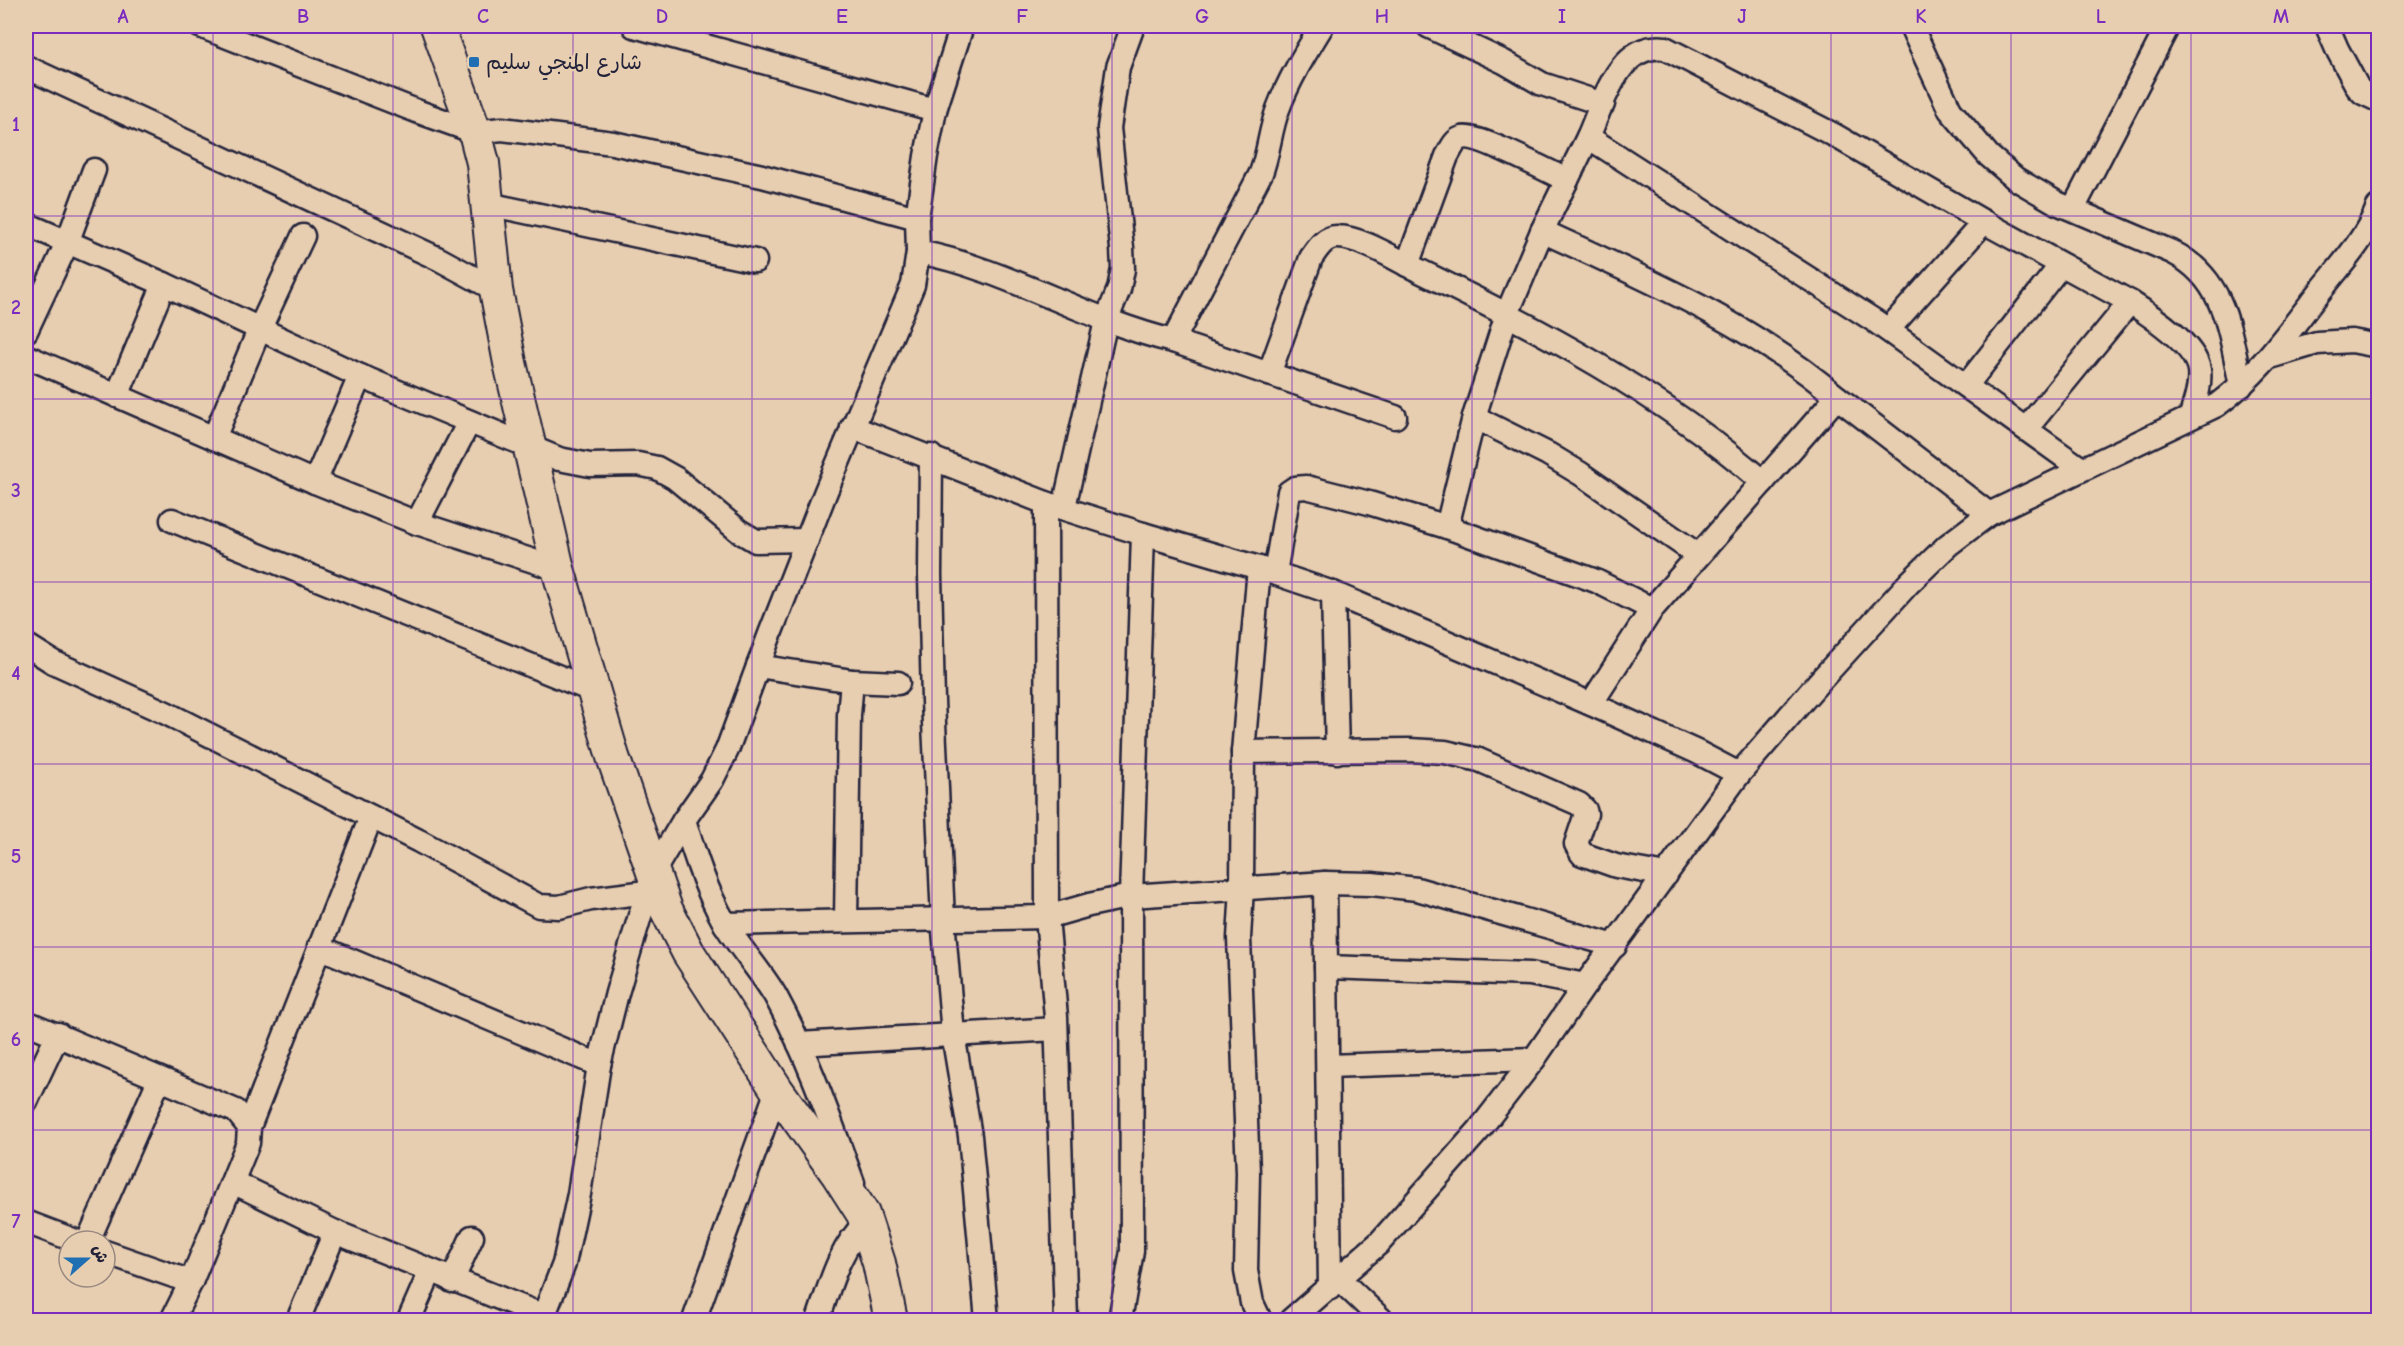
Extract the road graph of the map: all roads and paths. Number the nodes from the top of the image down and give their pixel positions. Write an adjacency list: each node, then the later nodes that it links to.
1 (200, 26): 15 (street)
2 (437, 26): 15 (street)
3 (634, 26): 14 (street)
4 (962, 26): 14 (street)
5 (1133, 26): 36 (street)
6 (1322, 26): 40 (street)
7 (1428, 26): 13 (street)
8 (1911, 26): 21 (street)
9 (2168, 26): 21 (street)
10 (2328, 26): 12 (street)
11 (26, 67): 33 (street)
12 (2379, 100)
13 (1603, 105): 16 (street); 23 (street)
14 (935, 110): 22 (street)
15 (475, 132): 19 (street); 22 (street)
16 (1588, 137): 18 (street); 38 (street)
17 (94, 170): 27 (street)
18 (1567, 180): 25 (street); 30 (street)
19 (488, 204): 29 (street); 33 (street)
20 (2379, 207): 43 (street)
21 (2073, 209): 47 (street)
22 (917, 218): 28 (street)
23 (1984, 222): 31 (street); 38 (street)
24 (26, 224): 27 (street)
25 (1542, 231): 35 (street); 49 (street)
26 (303, 236): 37 (street)
27 (67, 243): 32 (street); 39 (street)
28 (918, 252): 36 (street); 54 (street)
29 (755, 261)
30 (1407, 265): 35 (street); 44 (street)
31 (2061, 265): 34 (street); 46 (street)
32 (164, 284): 37 (street); 48 (street)
33 (496, 290): 57 (street)
34 (2130, 302): 50 (street); 55 (street)
35 (1507, 314): 52 (street); 61 (street)
36 (1106, 321): 40 (street); 62 (street)
37 (260, 328): 45 (street); 56 (street)
38 (1888, 330): 46 (street)
39 (26, 331)
40 (1173, 341): 44 (street)
41 (2379, 346): 43 (street)
42 (26, 356): 48 (street)
43 (2270, 357): 47 (street)
44 (1269, 374): 51 (street)
45 (360, 376): 53 (street); 60 (street)
46 (1966, 386): 55 (street)
47 (2241, 386): 50 (street)
48 (117, 396): 56 (street)
49 (1837, 398): 61 (street); 63 (street)
50 (2192, 416): 59 (street)
51 (1395, 417)
52 (1474, 417): 66 (street); 69 (street)
53 (469, 422): 57 (street); 65 (street)
54 (852, 427): 58 (street); 68 (street)
55 (2026, 429): 59 (street)
56 (214, 438): 60 (street)
57 (529, 447): 68 (street); 70 (street)
58 (931, 456): 62 (street); 91 (street)
59 (2080, 468): 63 (street)
60 (315, 482): 65 (street)
61 (1762, 482): 69 (street)
62 (1055, 505): 67 (street); 90 (street)
63 (1989, 514): 82 (street)
64 (172, 520): 78 (street)
65 (417, 523): 70 (street)
66 (1447, 527): 71 (street); 73 (street)
67 (1143, 534): 71 (street); 89 (street)
68 (807, 540): 75 (street)
69 (1698, 555): 73 (street)
70 (558, 569): 78 (street)
71 (1267, 570): 72 (street); 80 (street)
72 (1333, 593): 79 (street); 81 (street)
73 (1652, 609): 79 (street)
74 (26, 645): 83 (street)
75 (758, 666): 76 (street); 84 (street)
76 (852, 681): 77 (street); 92 (street)
77 (898, 683)
78 (594, 691): 86 (street)
79 (1591, 704): 82 (street)
80 (1243, 752): 81 (street); 88 (street)
81 (1337, 752): 85 (street)
82 (1739, 774): 85 (street)
83 (371, 817): 86 (street); 95 (street)
84 (684, 820): 86 (street); 93 (street)
85 (1666, 875): 94 (street)
86 (650, 882): 104 (street); 107 (street)
87 (1325, 883): 88 (street); 94 (street); 96 (street)
88 (1242, 888): 89 (street); 132 (street)
89 (1131, 896): 90 (street); 131 (street)
90 (1047, 917): 91 (street); 99 (street)
91 (943, 919): 92 (street); 101 (street)
92 (846, 920): 93 (street)
93 (725, 924): 102 (street)
94 (1615, 946): 97 (street)
95 (320, 947): 104 (street); 109 (street)
96 (1326, 967): 97 (street); 105 (street)
97 (1585, 985): 103 (street)
98 (26, 1022): 100 (street)
99 (1056, 1029): 101 (street); 130 (street)
100 (58, 1034): 106 (street); 108 (street)
101 (953, 1035): 102 (street); 129 (street)
102 (799, 1044): 111 (street)
103 (1534, 1059): 105 (street); 121 (street)
104 (599, 1065): 122 (street)
105 (1328, 1066): 121 (street)
106 (159, 1080): 109 (street); 113 (street)
107 (777, 1090): 111 (street); 126 (street)
108 (26, 1102)
109 (249, 1126): 110 (street)
110 (233, 1182): 114 (street); 120 (street)
111 (864, 1218): 127 (street); 128 (street)
112 (26, 1222): 115 (street)
113 (93, 1229)
114 (336, 1232): 118 (street); 124 (street)
115 (57, 1234)
116 (472, 1237): 119 (street)
117 (117, 1256): 120 (street)
118 (430, 1272): 119 (street); 125 (street)
119 (452, 1281): 122 (street)
120 (191, 1282): 123 (street)
121 (1334, 1284): 133 (street); 134 (street); 135 (street)
122 (543, 1318)
123 (172, 1320)
124 (298, 1320)
125 (409, 1320)
126 (694, 1320)
127 (818, 1320)
128 (891, 1320)
129 (987, 1320)
130 (1066, 1320)
131 (1120, 1320)
132 (1260, 1320)
133 (1291, 1320)
134 (1359, 1320)
135 (1382, 1320)

